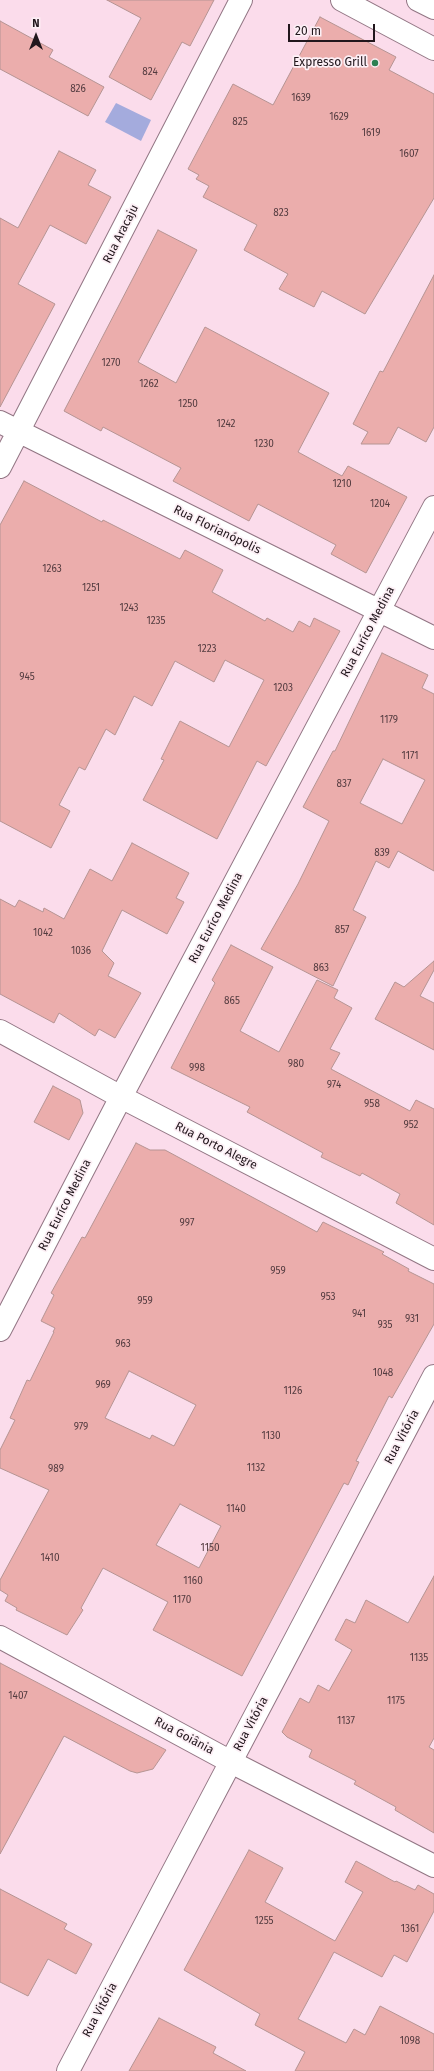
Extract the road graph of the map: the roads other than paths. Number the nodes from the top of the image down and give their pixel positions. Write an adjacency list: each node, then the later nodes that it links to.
1 (241, 0): 6 (street, Rua Aracaju)
2 (342, 0): 5 (street)
3 (418, 0): 4 (street)
4 (434, 8)
5 (434, 48)
6 (9, 427): 7 (street, Rua Aracaju); 9 (street, Rua Florianópolis)
7 (0, 467)
8 (434, 507): 9 (street, Rua Euríco Medina)
9 (379, 610): 10 (street, Rua Florianópolis); 12 (street, Rua Euríco Medina)
10 (434, 638)
11 (0, 1031): 12 (street, Rua Porto Alegre)
12 (121, 1097): 13 (street, Rua Porto Alegre); 14 (street, Rua Euríco Medina)
13 (434, 1259)
14 (0, 1330)
15 (434, 1376): 17 (street, Rua Vitória)
16 (0, 1636): 17 (street, Rua Goiânia)
17 (231, 1762): 18 (street, Rua Goiânia); 19 (street, Rua Vitória)
18 (434, 1866)
19 (68, 2071)

